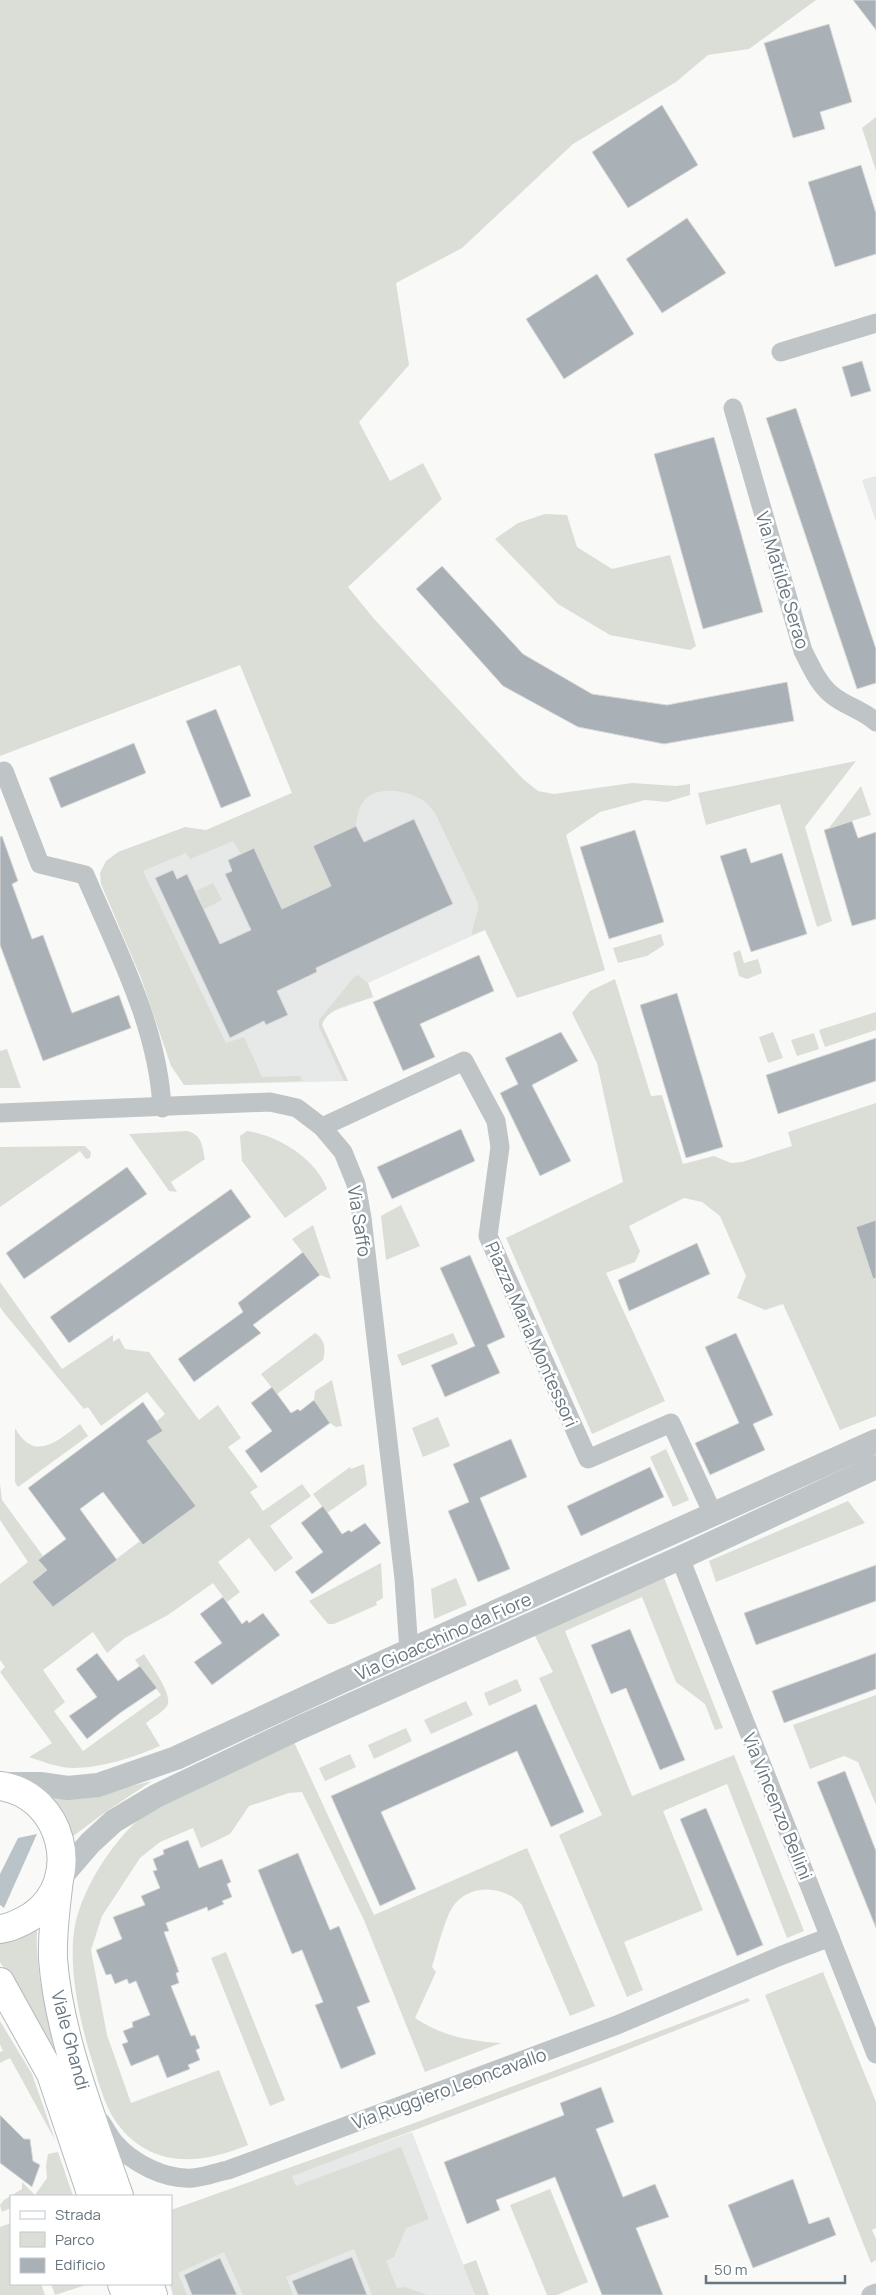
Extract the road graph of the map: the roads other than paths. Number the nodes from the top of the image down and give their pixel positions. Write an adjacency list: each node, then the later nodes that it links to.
1 (876, 322): 2 (street)
2 (781, 352)
3 (733, 408): 4 (street, Via Matilde Serao)
4 (876, 722)
5 (4, 771): 6 (street)
6 (162, 1108): 7 (street, Via Saffo); 8 (street, Via Saffo)
7 (0, 1114)
8 (322, 1127): 11 (street, Piazza Maria Montessori); 13 (street, Via Saffo)
9 (876, 1441): 11 (street, Via Gioacchino da Fiore)
10 (876, 1467): 12 (street, Via Gioacchino da Fiore)
11 (713, 1514): 13 (street, Via Gioacchino da Fiore)
12 (680, 1558): 15 (street, Via Gioacchino da Fiore); 17 (street, Via Vincenzo Bellini)
13 (409, 1651): 14 (street, Via Gioacchino da Fiore)
14 (0, 1785): 15 (main road, Viale Ghandi)
15 (59, 1879): 16 (main road); 20 (main road, Viale Ghandi)
16 (0, 1929)
17 (830, 1937): 19 (street, Via Vincenzo Bellini); 20 (street, Via Ruggiero Leoncavallo)
18 (0, 1982): 21 (main road, Viale Ghandi)
19 (876, 2054)
20 (88, 2102): 22 (main road, Viale Ghandi)
21 (92, 2195)
22 (119, 2195)
23 (876, 2293): 24 (street)
24 (871, 2295)

